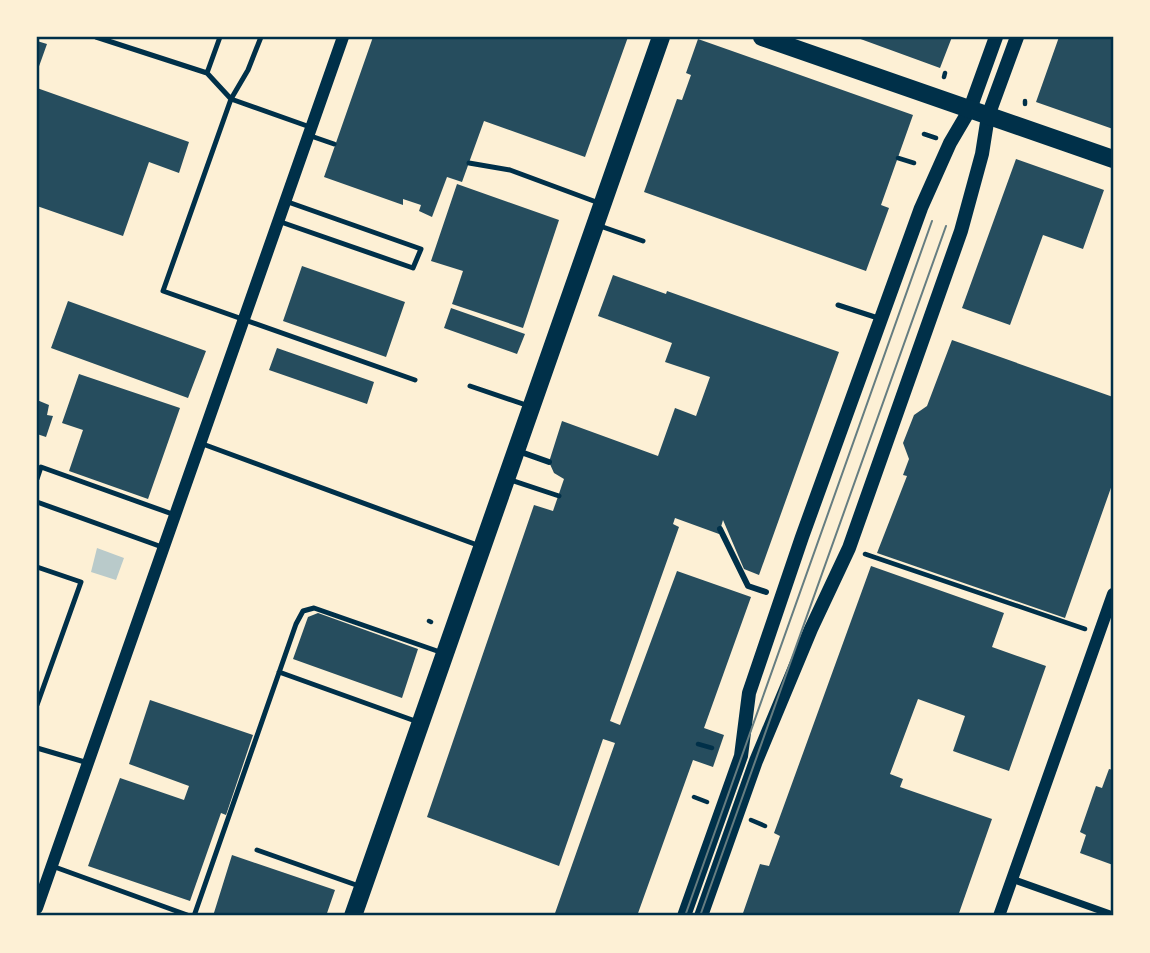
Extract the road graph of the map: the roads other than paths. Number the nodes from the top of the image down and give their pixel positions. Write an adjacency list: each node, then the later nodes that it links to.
1 (96, 37): 9 (lane)
2 (220, 37): 9 (lane)
3 (261, 37): 10 (lane)
4 (343, 37): 12 (street)
5 (661, 37): 17 (main road)
6 (762, 37): 11 (main road)
7 (996, 37): 11 (main road)
8 (1017, 37): 11 (main road)
9 (207, 73): 10 (lane)
10 (231, 99): 12 (lane); 22 (lane)
11 (979, 113): 14 (main road); 23 (main road); 56 (main road)
12 (310, 131): 13 (lane); 16 (street)
13 (334, 145)
14 (1113, 159)
15 (469, 163): 17 (lane)
16 (285, 201): 18 (street); 18 (lane)
17 (603, 204): 19 (main road)
18 (278, 221): 22 (street)
19 (596, 224): 20 (lane); 26 (main road)
20 (643, 241)
21 (838, 305): 23 (lane)
22 (244, 319): 24 (lane); 27 (street)
23 (881, 319): 55 (main road)
24 (415, 380)
25 (470, 386): 26 (lane)
26 (531, 407): 28 (main road)
27 (200, 443): 34 (street); 36 (lane)
28 (516, 450): 29 (street); 30 (main road)
29 (549, 462)
30 (506, 478): 32 (lane); 36 (main road)
31 (37, 479): 34 (lane)
32 (559, 496)
33 (37, 502): 37 (lane)
34 (175, 515): 37 (street)
35 (720, 529): 39 (street)
36 (482, 547): 41 (main road)
37 (163, 548): 46 (street)
38 (37, 567): 43 (lane)
39 (766, 592)
40 (1113, 594): 49 (street)
41 (445, 653): 42 (lane); 44 (main road)
42 (279, 673): 44 (lane); 53 (lane)
43 (37, 705)
44 (421, 722): 50 (main road)
45 (37, 748): 46 (lane)
46 (88, 763): 48 (street)
47 (257, 850): 50 (lane)
48 (52, 866): 51 (street); 53 (lane)
49 (1012, 879): 52 (street); 57 (street)
50 (363, 888): 54 (main road)
51 (37, 908)
52 (1113, 915)
53 (192, 916)
54 (353, 916)
55 (684, 916)
56 (701, 916)
57 (999, 916)

